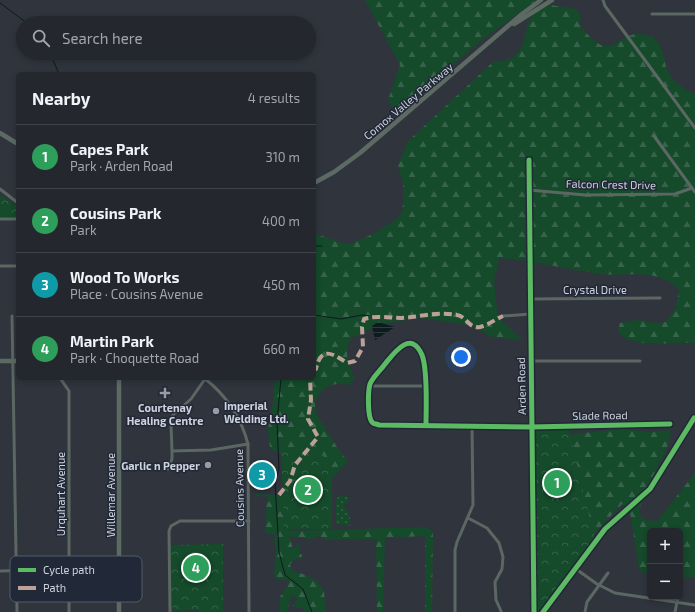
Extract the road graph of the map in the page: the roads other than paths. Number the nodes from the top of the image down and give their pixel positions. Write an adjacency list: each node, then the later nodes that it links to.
1 (541, 0): 6 (street, Comox Valley Parkway)
2 (552, 0): 6 (street, Comox Valley Parkway)
3 (603, 0): 7 (street)
4 (652, 14): 5 (street)
5 (695, 14)
6 (509, 26): 12 (street, Comox Valley Parkway)
7 (695, 128)
8 (0, 133): 10 (street)
9 (654, 136): 13 (street)
10 (16, 143)
11 (529, 160): 15 (street, Arden Road)
12 (316, 182)
13 (692, 188): 15 (street, Falcon Crest Drive); 16 (street)
14 (0, 190): 17 (street)
15 (529, 190): 23 (street, Arden Road)
16 (695, 192)
17 (16, 202)
18 (0, 219): 19 (street)
19 (16, 219)
20 (0, 266): 21 (street)
21 (16, 266)
22 (660, 298): 23 (street, Crystal Drive)
23 (530, 299): 24 (street, Arden Road)
24 (530, 314): 26 (street); 30 (street, Arden Road)
25 (12, 316): 28 (street)
26 (503, 316)
27 (0, 361): 28 (street)
28 (12, 361): 29 (street); 48 (street)
29 (16, 361)
30 (530, 361): 31 (street); 42 (street, Arden Road)
31 (640, 361)
32 (61, 380): 49 (street, Urquhart Avenue)
33 (119, 380): 50 (street, Willemar Avenue)
34 (203, 380): 44 (street)
35 (206, 380): 43 (street, Cousins Avenue)
36 (369, 386): 37 (street); 37 (street); 40 (street, Slade Road)
37 (425, 386): 40 (street)
38 (695, 416): 51 (street)
39 (670, 424): 42 (street, Slade Road)
40 (426, 425): 41 (street, Slade Road)
41 (472, 426): 42 (street, Slade Road); 46 (street)
42 (531, 426): 62 (street, Arden Road)
43 (248, 444): 44 (street); 47 (street, Cousins Avenue)
44 (172, 451): 45 (street)
45 (168, 469)
46 (468, 518): 57 (street); 61 (street)
47 (249, 521): 59 (street); 60 (street, Cousins Avenue)
48 (16, 556)
49 (69, 556)
50 (119, 556)
51 (576, 569): 53 (street); 63 (street)
52 (608, 573): 53 (street)
53 (599, 585): 55 (street); 64 (street)
54 (17, 602): 58 (street)
55 (677, 602): 56 (street); 65 (street)
56 (695, 605)
57 (501, 611)
58 (17, 612)
59 (170, 612)
60 (249, 612)
61 (455, 612)
62 (534, 612)
63 (543, 612)
64 (585, 612)
65 (675, 612)

